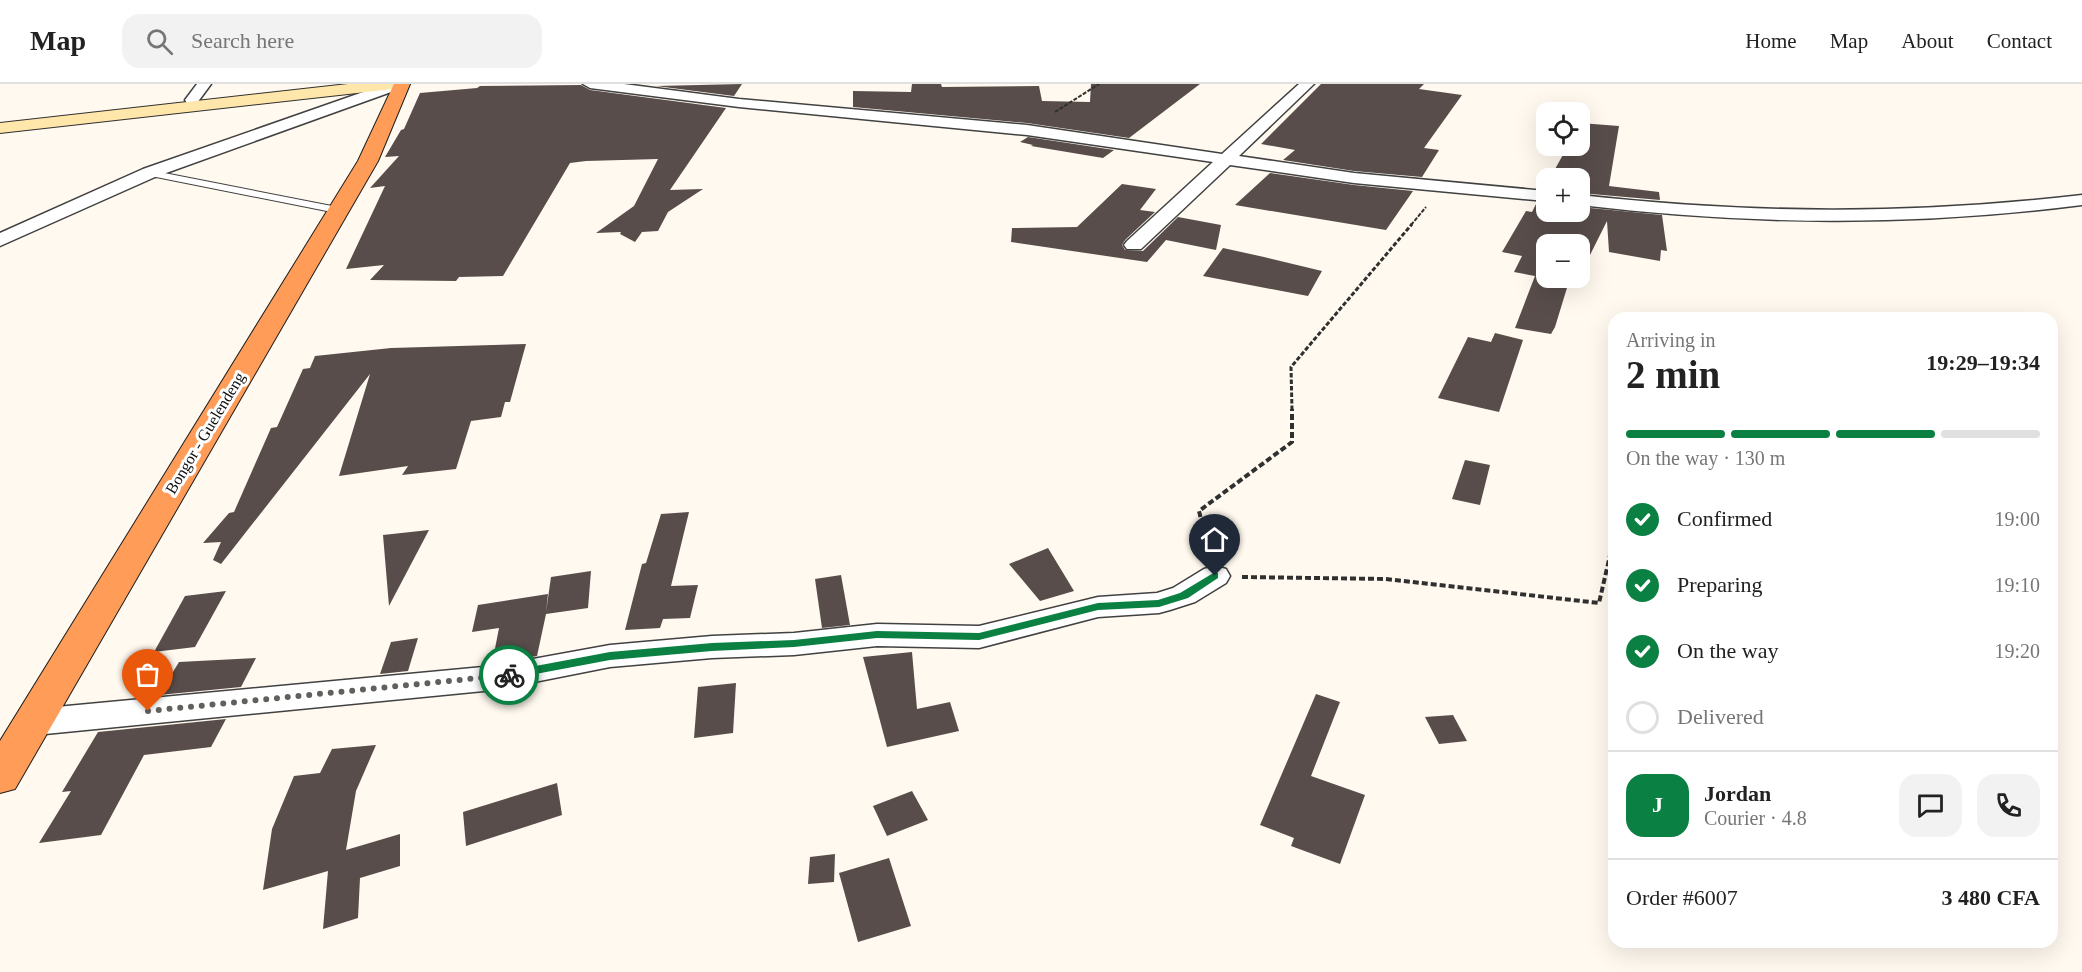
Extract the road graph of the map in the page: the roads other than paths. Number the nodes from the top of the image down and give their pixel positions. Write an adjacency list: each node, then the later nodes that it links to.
1 (204, 84): 8 (street)
2 (338, 84): 8 (main road)
3 (393, 84): 10 (main road)
4 (401, 84): 12 (street); 16 (highway, Bongor - Guelendeng)
5 (590, 84): 6 (street)
6 (602, 84): 11 (street)
7 (1306, 84): 11 (street)
8 (192, 100): 9 (main road)
9 (0, 121)
10 (0, 128)
11 (1223, 159): 13 (street); 18 (street)
12 (149, 173): 16 (lane); 17 (street)
13 (1536, 195)
14 (2082, 200): 15 (street)
15 (1590, 201)
16 (337, 210): 20 (highway, Bongor - Guelendeng)
17 (0, 240)
18 (1134, 245)
19 (1215, 576): 20 (street)
20 (35, 722): 21 (highway, Bongor - Guelendeng)
21 (0, 777)

